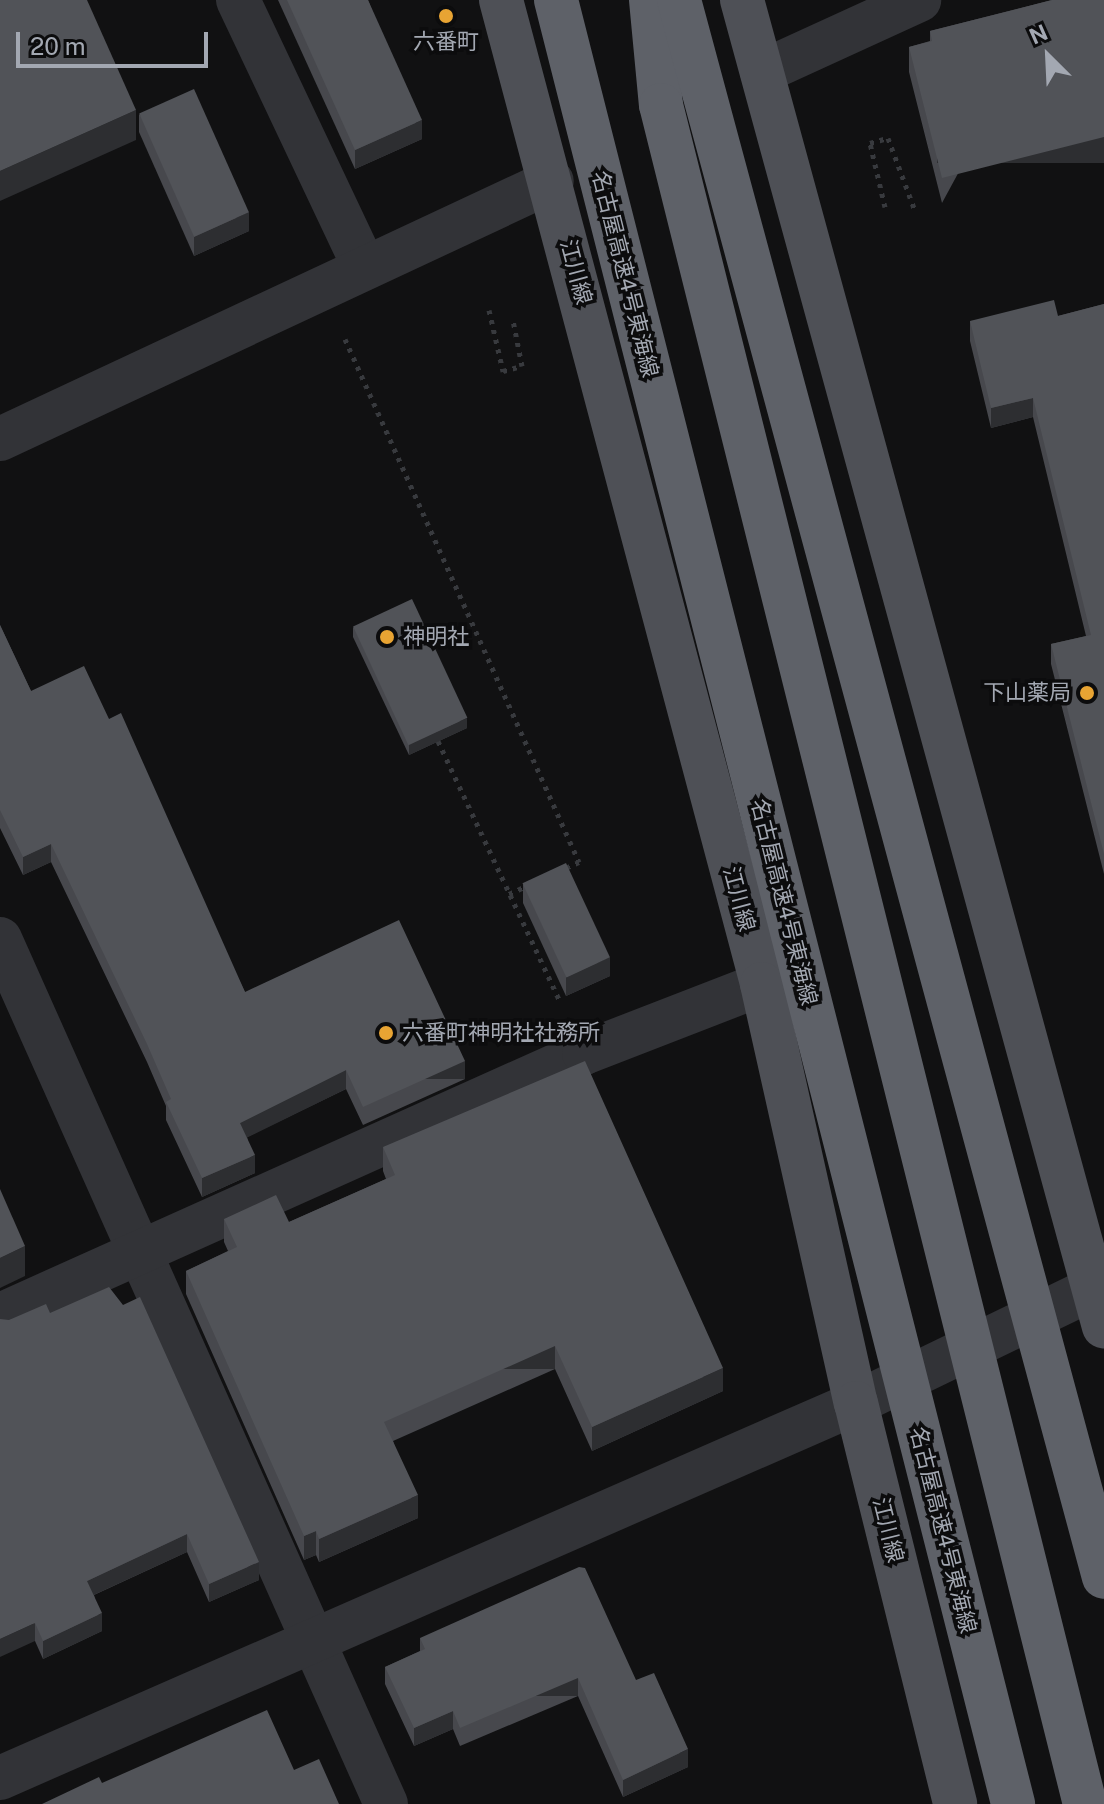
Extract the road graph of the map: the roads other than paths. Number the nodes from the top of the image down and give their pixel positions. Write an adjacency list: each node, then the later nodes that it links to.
1 (238, 0): 10 (street)
2 (501, 0): 9 (main road, 江川線)
3 (556, 0): 23 (highway, 名古屋高速4号東海線, bridge)
4 (651, 0): 24 (highway, bridge)
5 (679, 0): 18 (highway, bridge)
6 (742, 0): 8 (main road)
7 (919, 0): 8 (street)
8 (762, 72): 15 (main road)
9 (552, 181): 10 (street); 13 (main road, 江川線)
10 (364, 267): 11 (street)
11 (0, 439)
12 (0, 939): 14 (street)
13 (762, 984): 14 (street); 17 (main road, 江川線)
14 (140, 1252): 16 (street); 19 (street)
15 (1101, 1299): 17 (street)
16 (0, 1315)
17 (856, 1403): 19 (street); 22 (main road, 江川線)
18 (1104, 1577)
19 (313, 1638): 20 (street); 21 (street)
20 (0, 1778)
21 (386, 1804)
22 (955, 1804)
23 (1013, 1804)
24 (1085, 1804)

